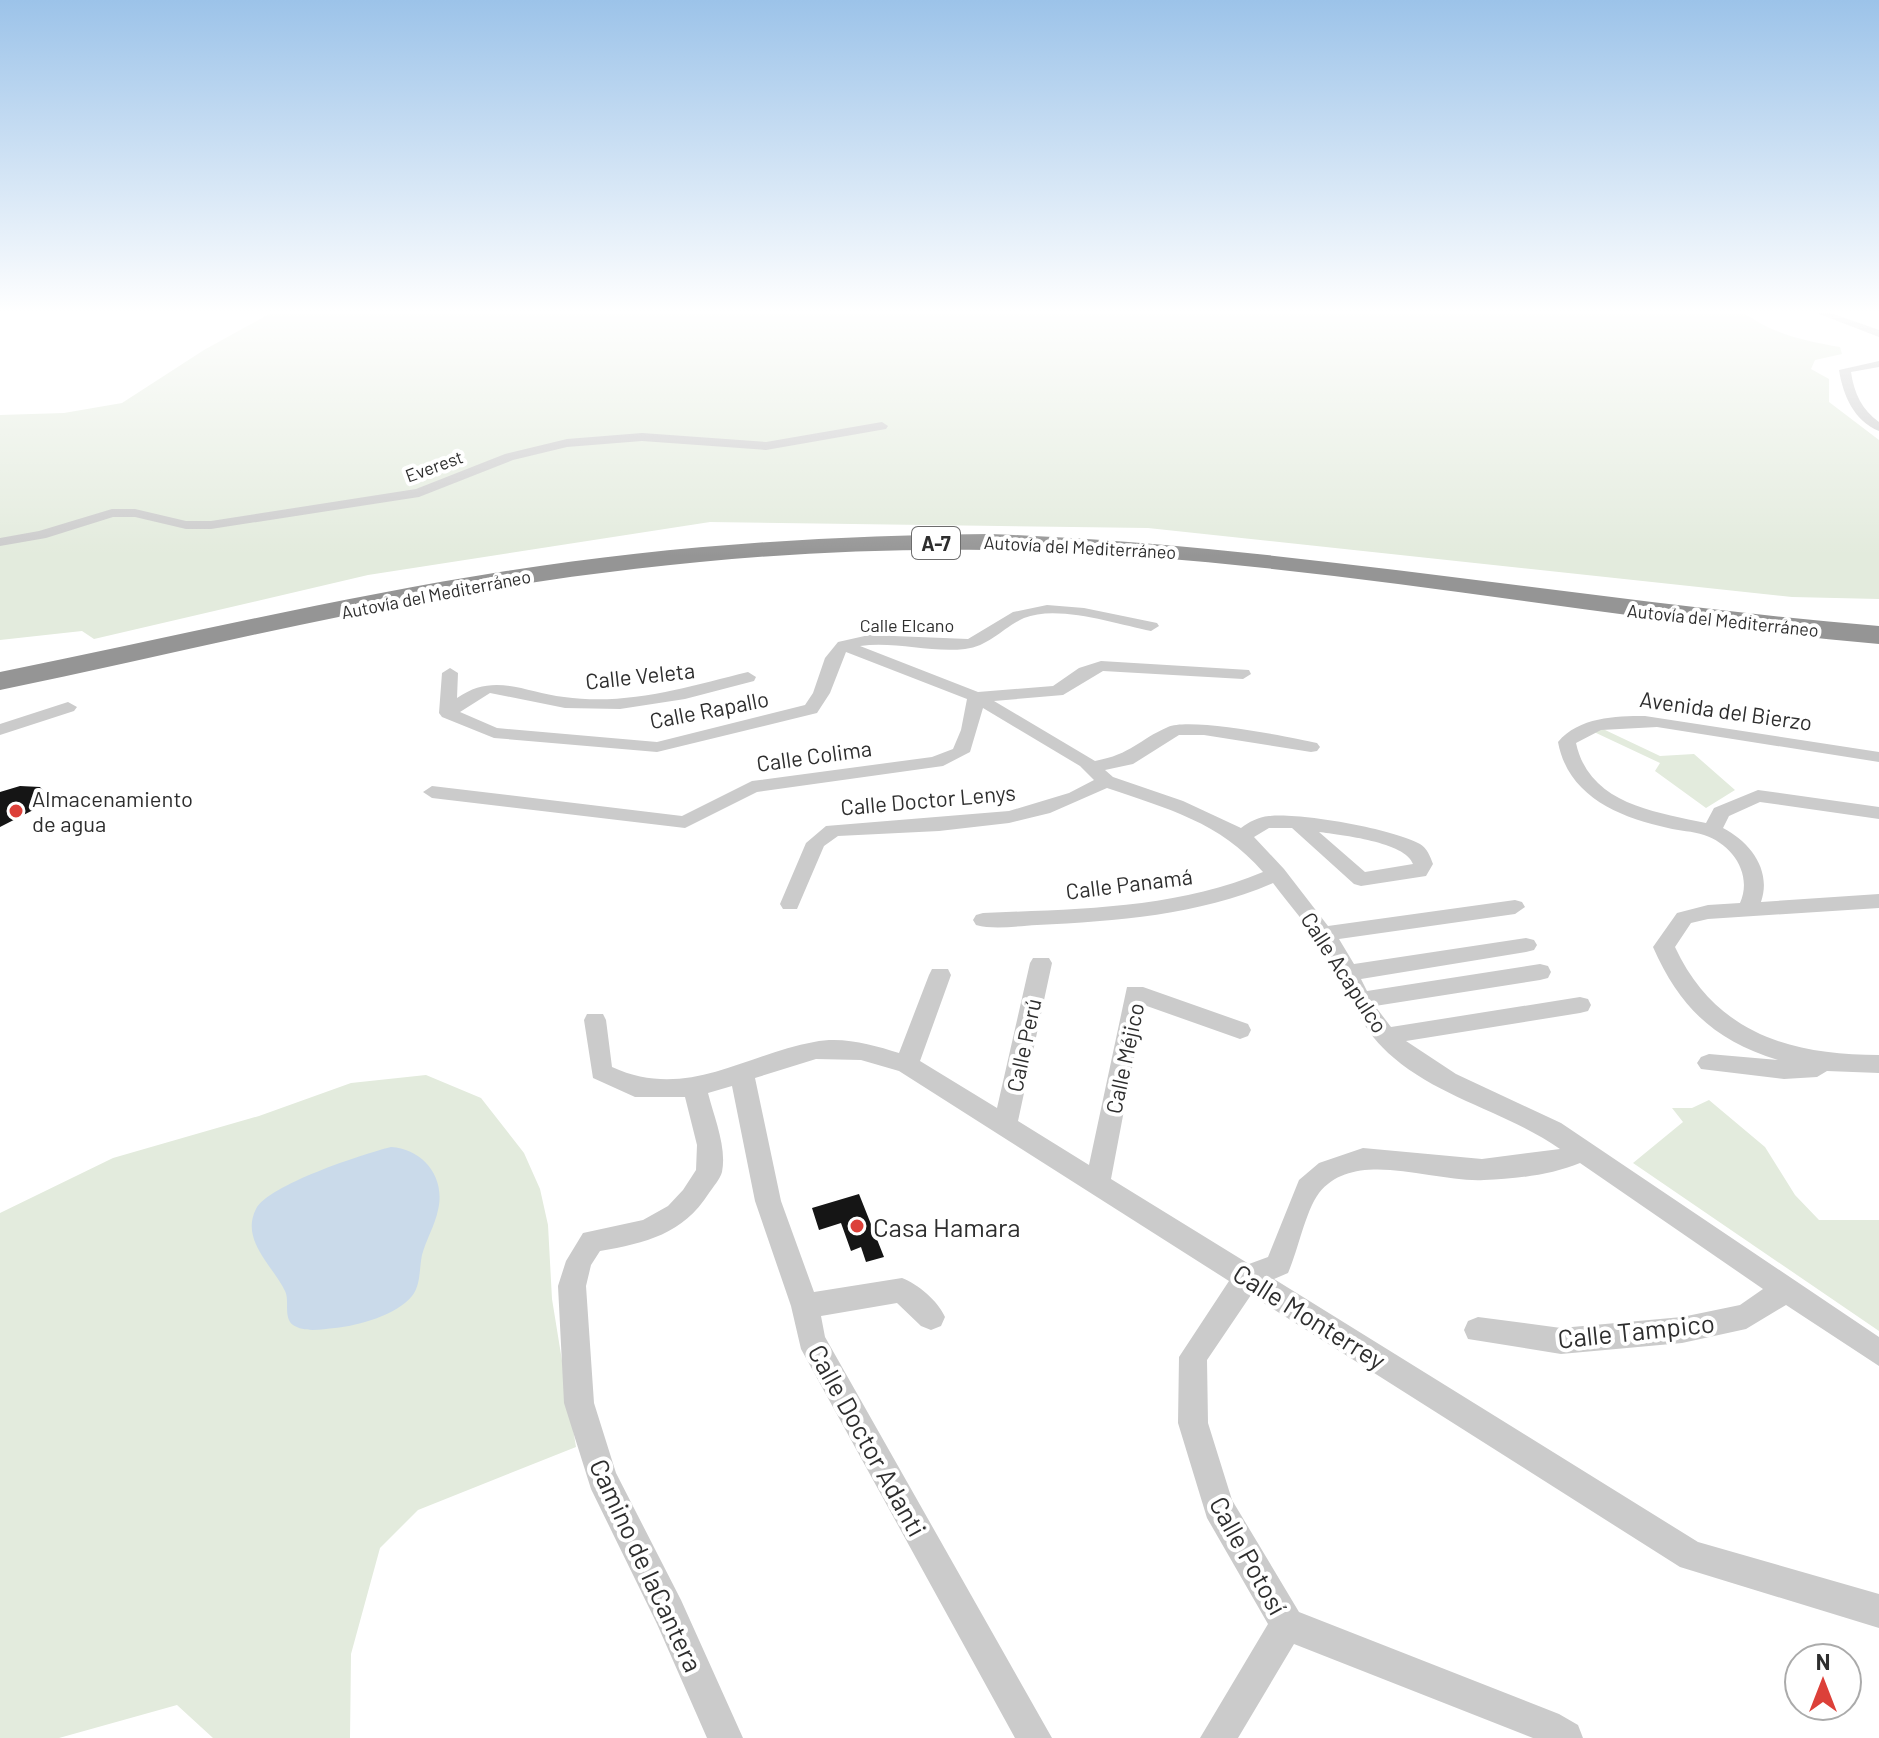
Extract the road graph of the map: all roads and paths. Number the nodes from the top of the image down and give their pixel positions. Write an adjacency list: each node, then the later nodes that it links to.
1 (1851, 394): 3 (street)
2 (882, 426): 4 (street, Everest)
3 (1879, 427)
4 (0, 542)
5 (1879, 618): 9 (highway, Autovía del Mediterráneo / A-7)
6 (1151, 626): 8 (street, Calle Elcano)
7 (1879, 635): 13 (highway, Autovía del Mediterráneo / A-7)
8 (844, 645): 14 (street, Calle Acapulco); 16 (street, Calle Rapallo)
9 (0, 662)
10 (450, 673): 16 (street)
11 (1243, 674): 14 (street)
12 (748, 677): 16 (street, Calle Veleta)
13 (0, 681)
14 (976, 697): 20 (street, Calle Acapulco); 21 (street, Calle Colima)
15 (68, 707): 17 (street)
16 (448, 713)
17 (0, 730)
18 (1311, 747): 20 (street, Calle Doctor Lenys)
19 (1879, 757): 24 (street, Avenida del Bierzo)
20 (1099, 774): 25 (street, Calle Acapulco); 28 (street, Calle Doctor Lenys)
21 (432, 792)
22 (1879, 813): 24 (street)
23 (1297, 823): 23 (street); 25 (street)
24 (1712, 830): 30 (street, Avenida del Bierzo)
25 (1241, 837): 26 (street, Calle Acapulco)
26 (1277, 874): 31 (street, Calle Panamá); 32 (street, Calle Acapulco)
27 (1879, 901): 30 (street)
28 (790, 904)
29 (1515, 907): 32 (street)
30 (1748, 909): 45 (street)
31 (983, 920)
32 (1323, 934): 36 (street, Calle Acapulco)
33 (1526, 945): 36 (street)
34 (1041, 963): 48 (street, Calle Perú)
35 (1540, 972): 38 (street)
36 (1347, 973): 38 (street, Calle Acapulco)
37 (940, 975): 44 (street)
38 (1361, 1000): 42 (street, Calle Acapulco)
39 (1580, 1005): 42 (street)
40 (595, 1020): 47 (street)
41 (1240, 1030): 50 (street, Calle Méjico)
42 (1386, 1036): 49 (street, Calle Acapulco)
43 (1709, 1063): 45 (street)
44 (907, 1064): 46 (street, Calle Monterrey); 48 (street, Calle Monterrey)
45 (1869, 1064)
46 (742, 1075): 47 (street); 53 (street, Calle Doctor Adanti)
47 (695, 1088): 59 (street, Camino de laCantera)
48 (1005, 1126): 50 (street, Calle Monterrey)
49 (1582, 1151): 51 (street); 52 (street, Calle Acapulco)
50 (1098, 1181): 51 (street, Calle Monterrey)
51 (1247, 1278): 57 (street, Calle Monterrey); 58 (street, Calle Potosí)
52 (1786, 1290): 55 (street, Calle Tampico); 56 (street, Calle Acapulco)
53 (805, 1306): 54 (street); 60 (street, Calle Doctor Adanti)
54 (931, 1317)
55 (1478, 1330)
56 (1879, 1353)
57 (1879, 1611)
58 (1287, 1624): 61 (street, Calle Potosí); 62 (street)
59 (725, 1738)
60 (1034, 1738)
61 (1218, 1738)
62 (1565, 1738)

